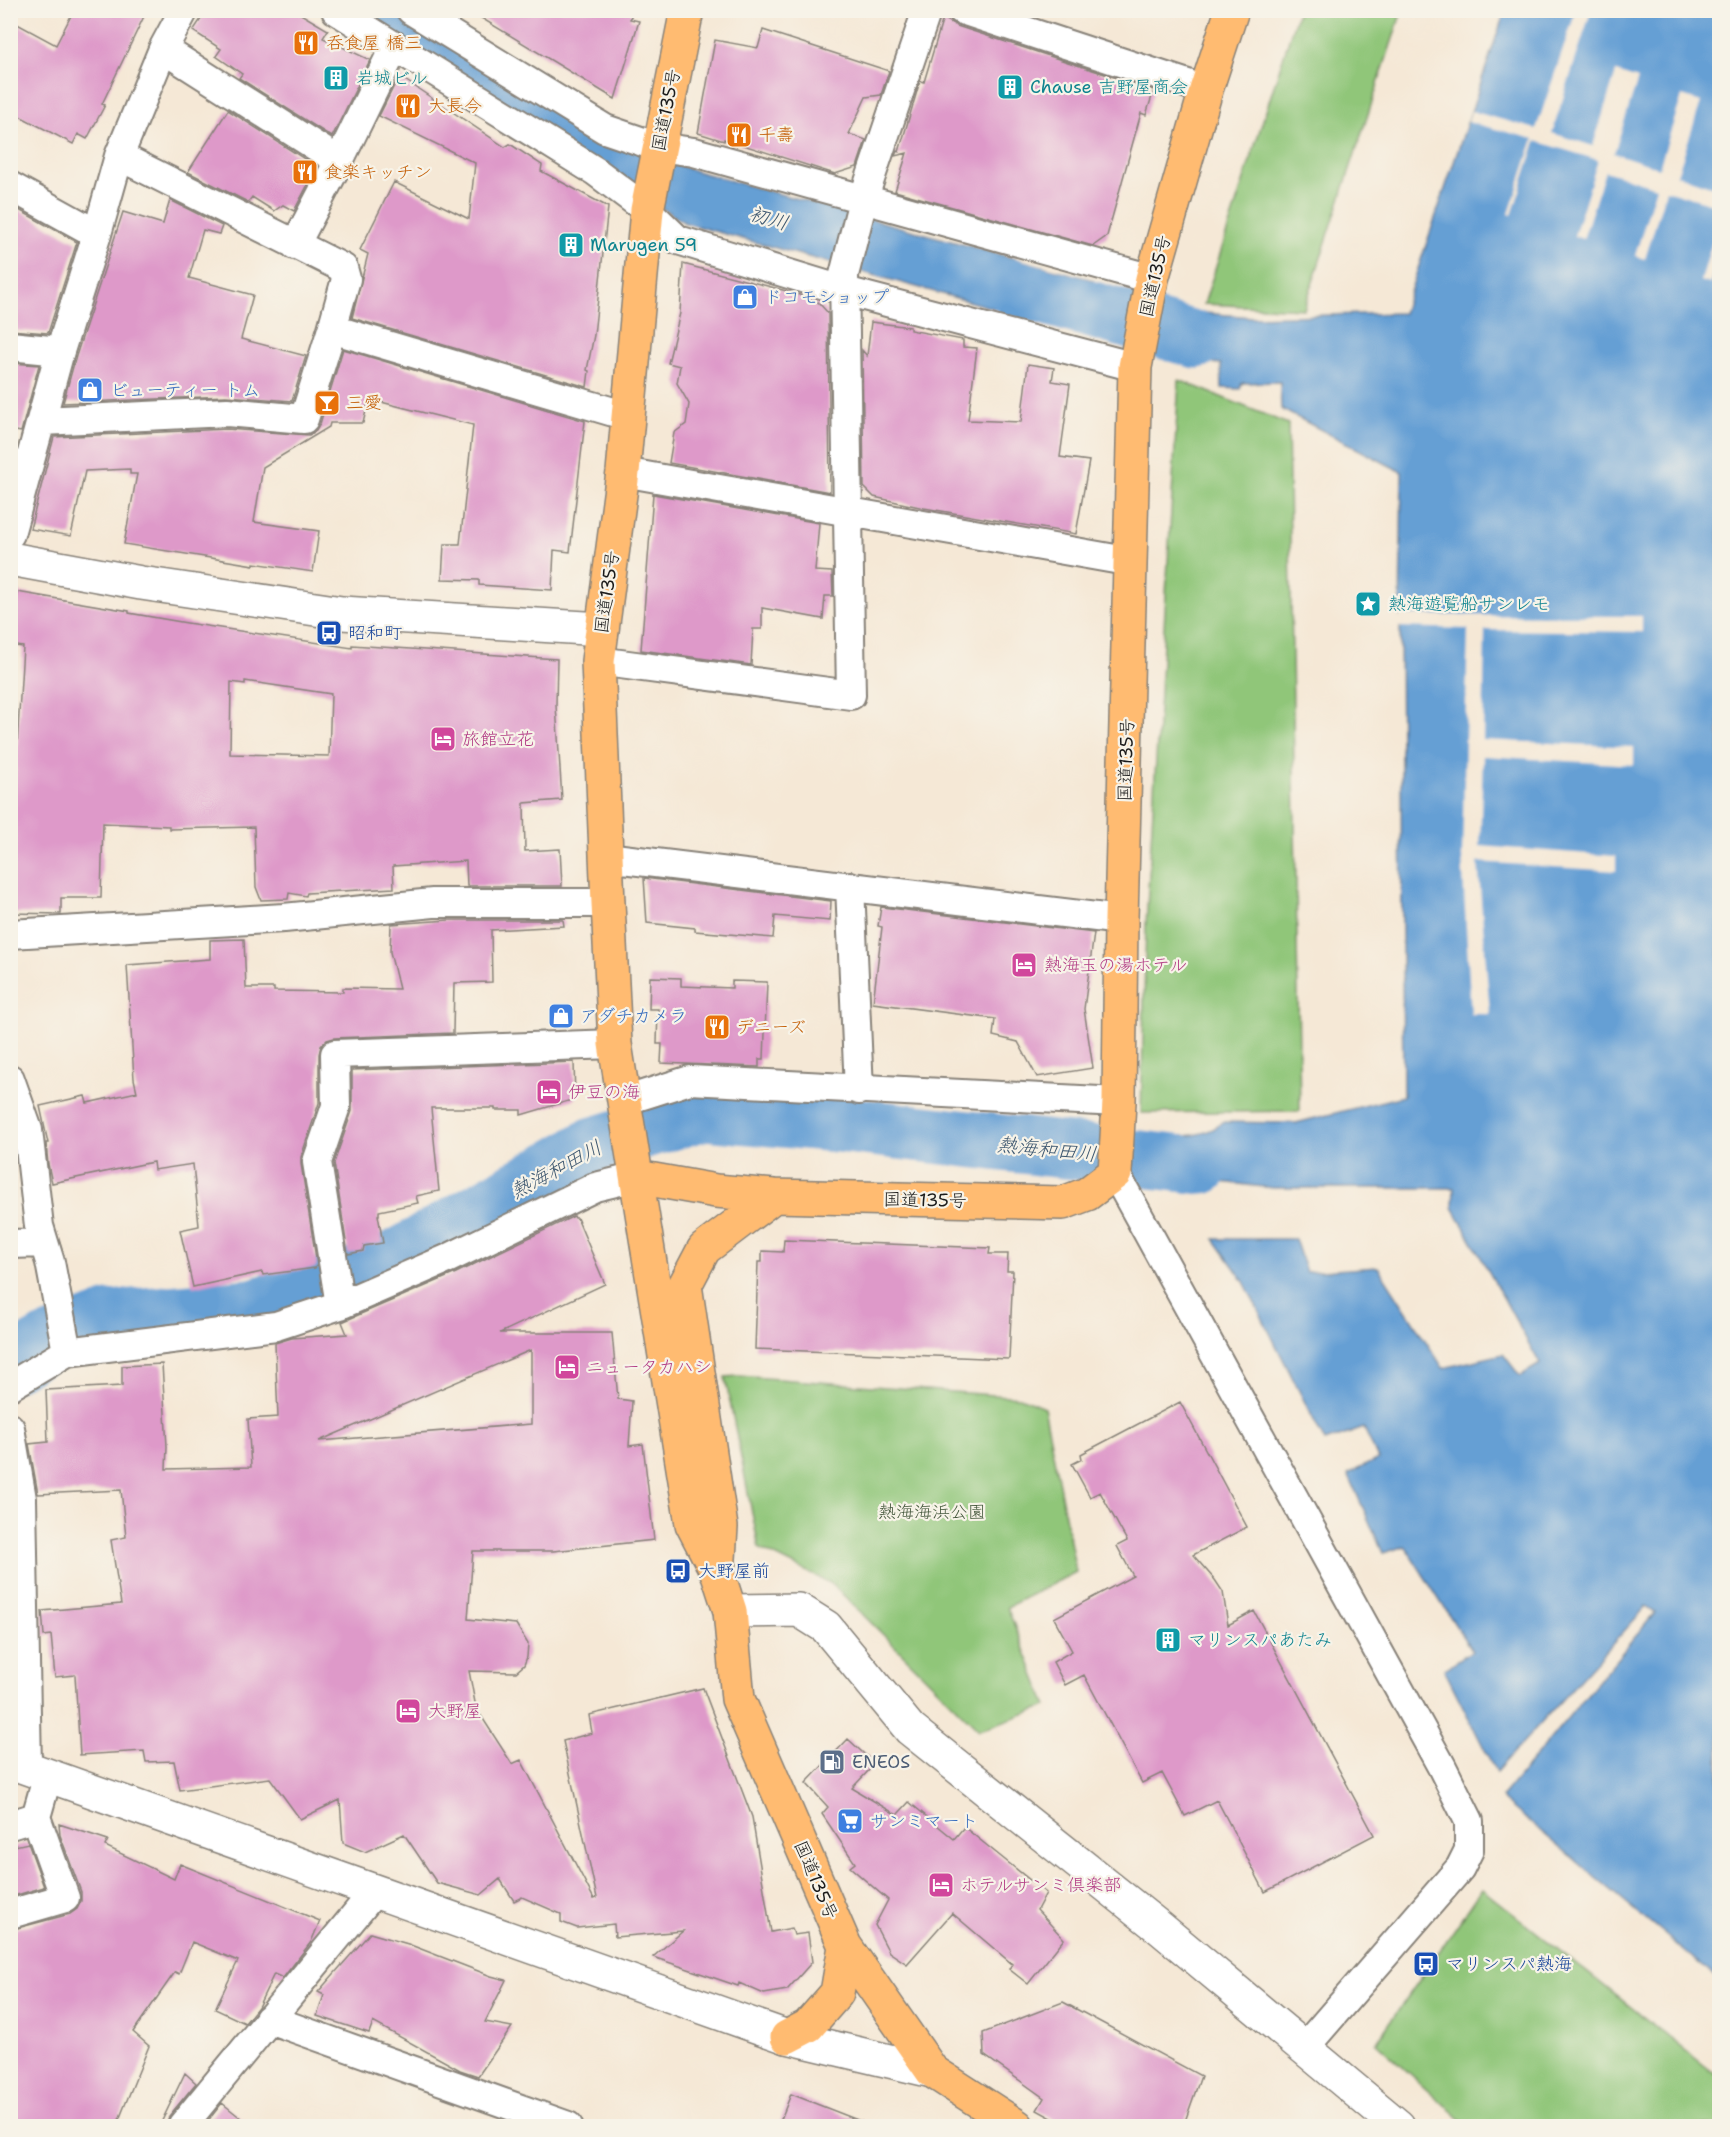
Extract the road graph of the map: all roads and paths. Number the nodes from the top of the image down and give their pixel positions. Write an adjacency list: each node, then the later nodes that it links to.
1 (184, 10): 9 (street)
2 (336, 10): 8 (street)
3 (411, 10): 11 (street)
4 (687, 10): 11 (highway, 国道135号)
5 (927, 10): 15 (street)
6 (962, 10): 10 (street)
7 (1232, 10): 10 (highway, 国道135号)
8 (395, 46): 13 (street); 16 (street)
9 (163, 50): 12 (street); 13 (street)
10 (1206, 90): 19 (highway, 国道135号)
11 (658, 147): 15 (street); 16 (highway, 国道135号)
12 (119, 156): 17 (street); 18 (street)
13 (339, 161): 18 (street)
14 (10, 186): 17 (street)
15 (863, 200): 19 (street); 20 (street)
16 (647, 210): 20 (street); 25 (highway, 国道135号)
17 (97, 234): 23 (street)
18 (295, 245): 21 (street)
19 (1152, 279): 24 (highway, 国道135号)
20 (844, 283): 24 (street); 28 (street)
21 (332, 329): 25 (street); 26 (street)
22 (10, 346): 23 (street)
23 (60, 351): 26 (street)
24 (1136, 367): 31 (highway, 国道135号)
25 (627, 416): 27 (highway, 国道135号)
26 (42, 421): 29 (street)
27 (623, 472): 28 (street); 32 (highway, 国道135号)
28 (848, 511): 31 (street); 33 (street)
29 (10, 534)
30 (10, 559): 32 (street)
31 (1132, 562): 37 (highway, 国道135号)
32 (602, 629): 33 (highway, 国道135号)
33 (598, 661): 34 (highway, 国道135号)
34 (606, 857): 35 (street); 36 (highway, 国道135号)
35 (850, 886): 37 (street); 41 (street)
36 (608, 903): 38 (street); 39 (highway, 国道135号)
37 (1121, 920): 42 (highway, 国道135号)
38 (10, 934)
39 (615, 1044): 43 (highway, 国道135号); 49 (street)
40 (10, 1079): 47 (street)
41 (859, 1090): 42 (street); 43 (street)
42 (1119, 1102): 44 (highway, 国道135号)
43 (625, 1106): 45 (highway, 国道135号)
44 (1115, 1173): 46 (highway, 国道135号); 62 (street)
45 (637, 1177): 46 (highway, 国道135号); 49 (street); 53 (highway, 国道135号)
46 (774, 1196): 53 (highway, 国道135号)
47 (44, 1243): 48 (street); 50 (street)
48 (10, 1244)
49 (338, 1290): 50 (street)
50 (67, 1352): 51 (street)
51 (10, 1386)
52 (10, 1428): 55 (street)
53 (718, 1574): 54 (highway, 国道135号)
54 (730, 1611): 59 (highway, 国道135号); 62 (street)
55 (29, 1769): 56 (street); 57 (street)
56 (23, 1821): 58 (street)
57 (375, 1890): 60 (street); 61 (street)
58 (10, 1914)
59 (845, 1946): 61 (highway); 63 (highway, 国道135号)
60 (269, 2019): 64 (street); 65 (street)
61 (787, 2037): 63 (street)
62 (1304, 2048): 67 (street)
63 (932, 2071): 66 (highway, 国道135号)
64 (182, 2127)
65 (568, 2127)
66 (1017, 2127)
67 (1398, 2127)

